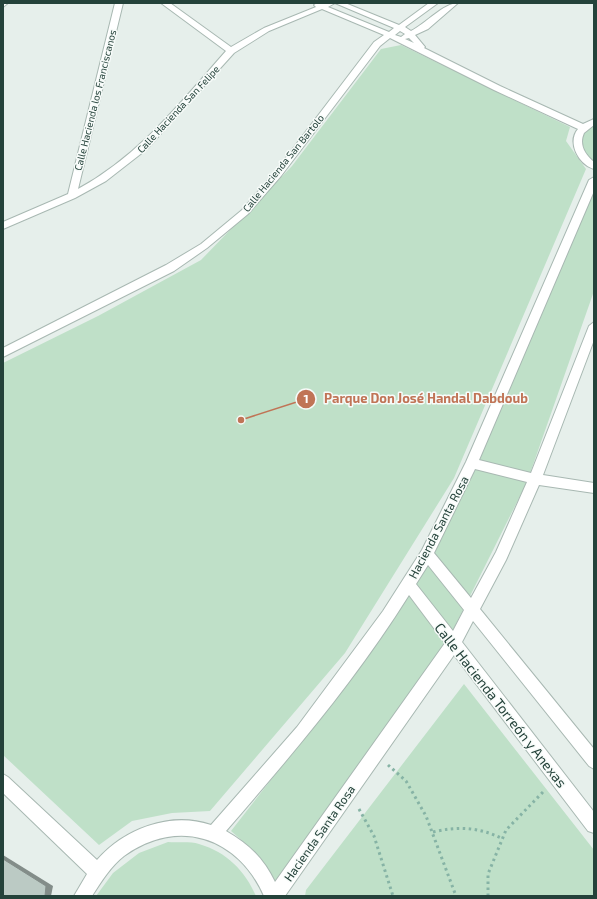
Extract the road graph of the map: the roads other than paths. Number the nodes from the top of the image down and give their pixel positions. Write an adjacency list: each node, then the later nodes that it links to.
1 (119, 3): 19 (street, Calle Hacienda los Franciscanos)
2 (165, 3): 13 (street)
3 (331, 3): 7 (street, Calle Hacienda San Felipe)
4 (339, 3): 8 (street)
5 (434, 3): 8 (street, Calle Hacienda San Bartolo)
6 (454, 3): 10 (street)
7 (318, 5): 9 (street); 13 (street, Calle Hacienda San Felipe)
8 (401, 28): 9 (street, Calle Hacienda San Bartolo); 10 (street)
9 (389, 35): 11 (street); 12 (street, Calle Hacienda San Bartolo)
10 (411, 35): 11 (street); 14 (street)
11 (399, 39): 12 (street); 14 (street)
12 (376, 44): 22 (street, Calle Hacienda San Bartolo)
13 (231, 51): 19 (street, Calle Hacienda San Felipe)
14 (425, 51): 16 (street)
15 (594, 122): 16 (street)
16 (584, 128): 17 (street)
17 (594, 166)
18 (594, 180): 23 (street, Hacienda Santa Rosa)
19 (72, 196): 20 (street, Calle Hacienda San Felipe)
20 (3, 226)
21 (594, 326): 24 (street, Hacienda Santa Rosa)
22 (3, 354)
23 (472, 463): 24 (street); 26 (street, Hacienda Santa Rosa)
24 (535, 479): 25 (street); 28 (street, Hacienda Santa Rosa)
25 (594, 488)
26 (427, 554): 27 (street, Hacienda Santa Rosa); 28 (street)
27 (408, 584): 29 (street, Calle Hacienda Torreón y Anexas); 33 (street, Hacienda Santa Rosa)
28 (472, 611): 29 (street, Hacienda Santa Rosa); 30 (street)
29 (453, 644): 32 (street, Calle Hacienda Torreón y Anexas); 36 (street, Hacienda Santa Rosa)
30 (594, 761)
31 (3, 782): 34 (street)
32 (594, 825)
33 (214, 833): 34 (street); 36 (street)
34 (97, 872): 35 (street)
35 (82, 896)
36 (274, 896)

